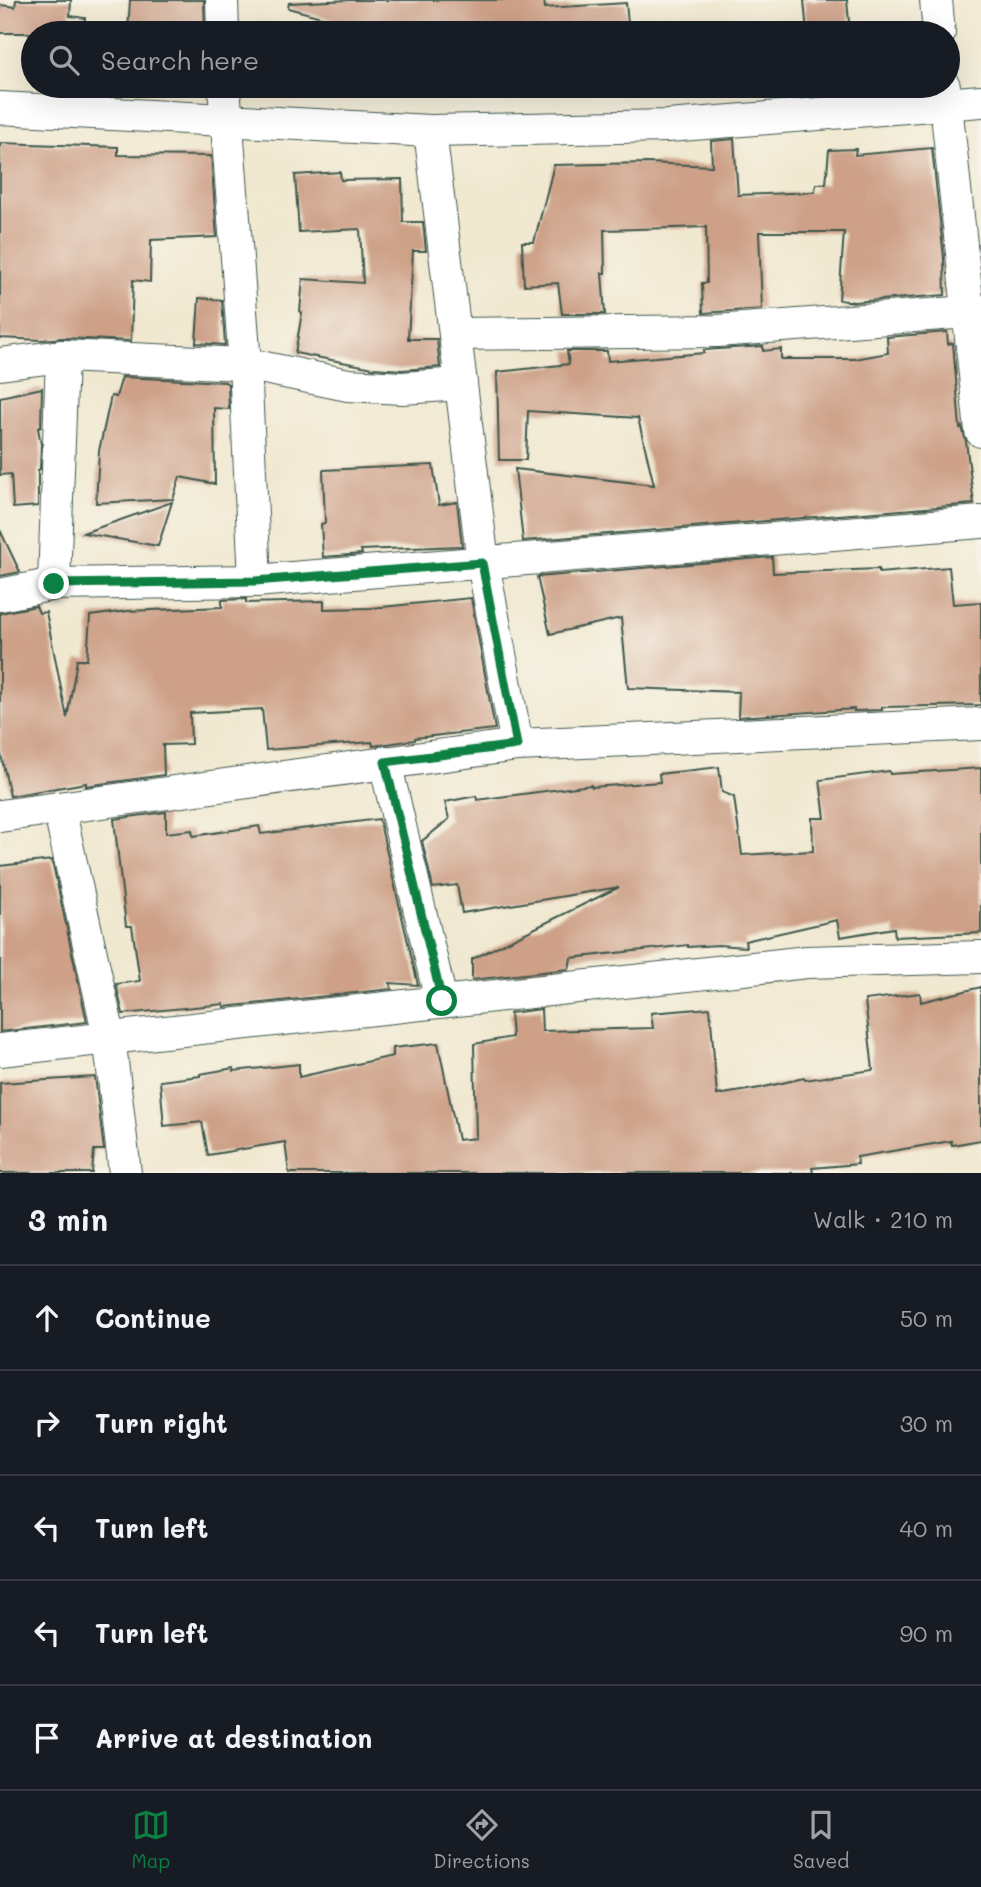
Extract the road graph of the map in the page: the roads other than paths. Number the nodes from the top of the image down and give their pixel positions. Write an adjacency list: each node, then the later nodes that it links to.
1 (222, 0): 3 (street)
2 (936, 0): 4 (street)
3 (223, 21)
4 (938, 21)
5 (224, 98): 11 (street)
6 (918, 98): 12 (street)
7 (945, 98): 13 (street)
8 (960, 98): 9 (street)
9 (981, 101)
10 (0, 108): 11 (street)
11 (225, 120): 12 (street); 17 (street)
12 (430, 131): 14 (street)
13 (975, 312): 14 (street); 19 (street)
14 (455, 334): 18 (street)
15 (62, 356): 16 (street); 17 (street); 23 (street)
16 (0, 364)
17 (245, 364): 18 (street); 22 (street)
18 (461, 384): 21 (street)
19 (981, 431)
20 (981, 522): 21 (street)
21 (482, 563): 22 (street); 26 (street)
22 (255, 581): 23 (street)
23 (54, 584): 24 (street)
24 (0, 596)
25 (981, 724): 26 (street)
26 (517, 745): 27 (street)
27 (385, 762): 28 (street); 31 (street)
28 (59, 808): 29 (street); 32 (street)
29 (0, 816)
30 (981, 957): 31 (street)
31 (442, 1001): 32 (street)
32 (109, 1036): 33 (street); 34 (street)
33 (0, 1050)
34 (125, 1173)

